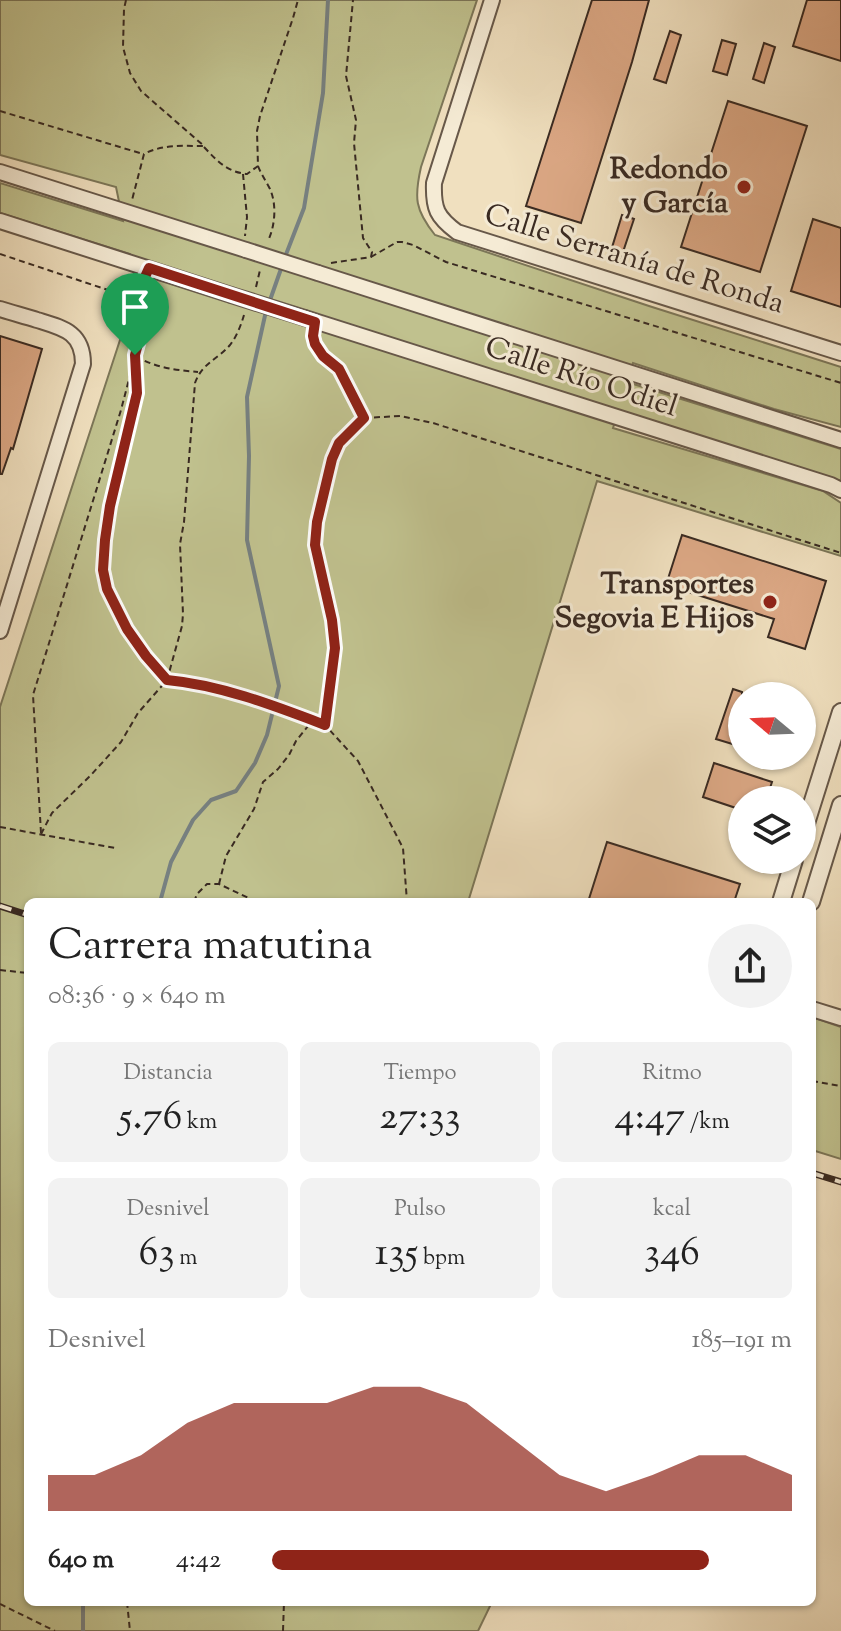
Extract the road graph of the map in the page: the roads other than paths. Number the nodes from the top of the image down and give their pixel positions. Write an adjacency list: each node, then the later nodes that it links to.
1 (492, 0): 5 (street, Calle Serranía de Ronda)
2 (0, 172): 6 (street, Calle Río Odiel, bridge)
3 (0, 221): 7 (street, Calle Río Odiel, bridge)
4 (0, 309): 8 (street)
5 (841, 353)
6 (841, 440)
7 (841, 490)
8 (0, 631)
9 (841, 712): 10 (street)
10 (816, 791)
11 (841, 805): 14 (street)
12 (790, 874): 13 (street)
13 (782, 898)
14 (812, 898)
15 (816, 1010): 16 (street)
16 (841, 1018)

